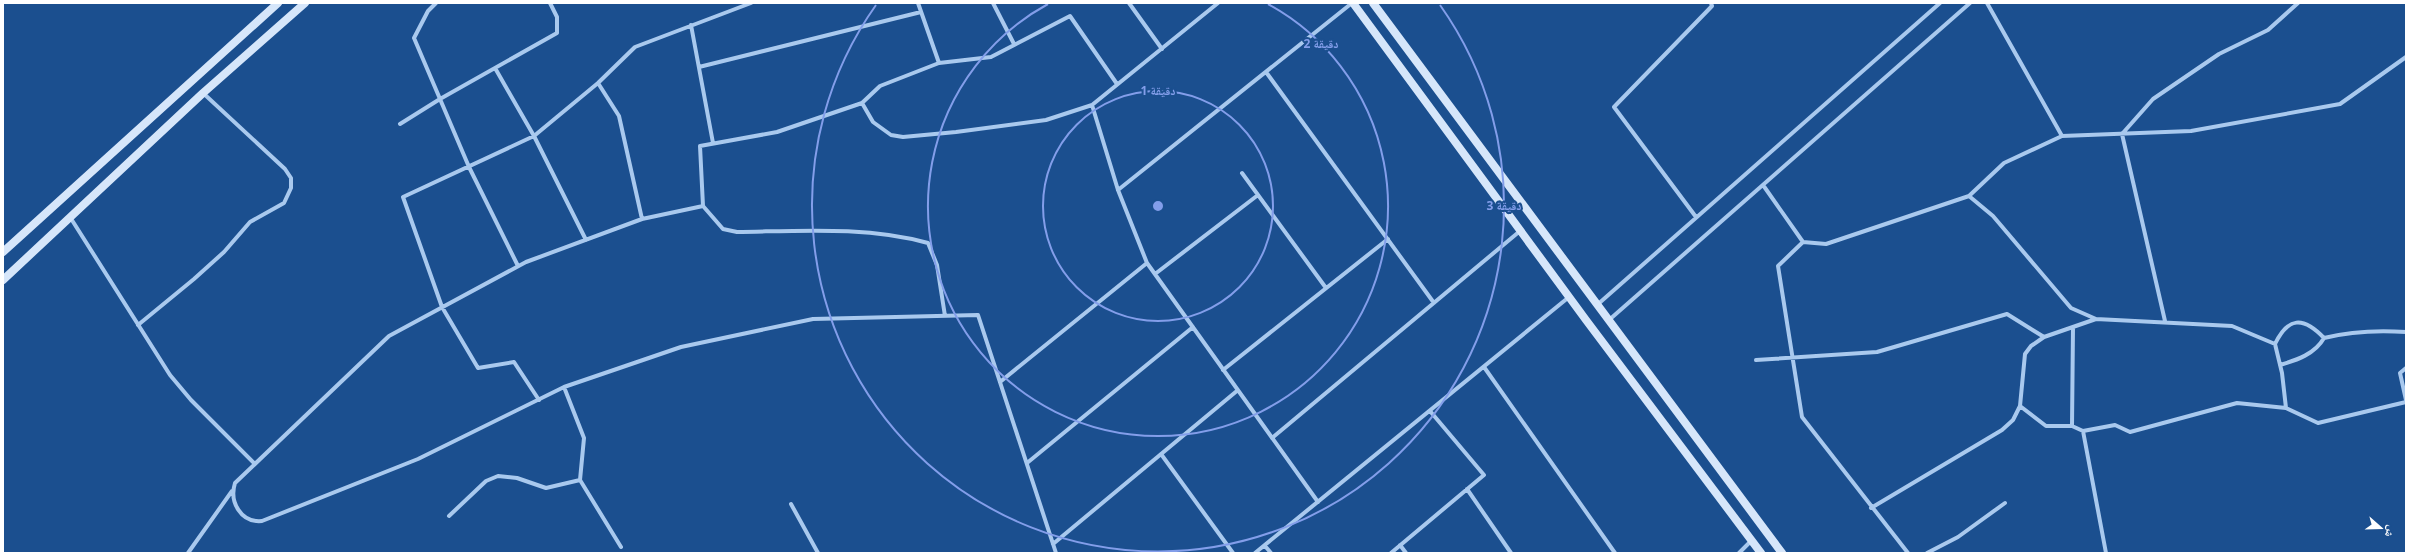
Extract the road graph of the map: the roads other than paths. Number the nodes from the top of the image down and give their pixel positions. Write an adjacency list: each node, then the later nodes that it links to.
1 (278, 3): 51 (main road)
2 (305, 3): 28 (main road)
3 (436, 3): 29 (street)
4 (550, 3): 24 (street)
5 (751, 3): 18 (street)
6 (918, 3): 17 (street)
7 (993, 3): 19 (street)
8 (1129, 3): 20 (street)
9 (1218, 3): 20 (street)
10 (1352, 3): 25 (street); 47 (main road)
11 (1373, 3): 59 (main road)
12 (1940, 3): 45 (street)
13 (1970, 3): 39 (street)
14 (1987, 3): 35 (street)
15 (2298, 3): 33 (street)
16 (1713, 4): 45 (street)
17 (921, 12): 22 (street); 23 (street)
18 (691, 26): 23 (street); 26 (street)
19 (1014, 44): 22 (street); 27 (street)
20 (1162, 49): 27 (street)
21 (2406, 58): 33 (street)
22 (939, 63): 30 (street)
23 (699, 67): 36 (street)
24 (495, 68): 29 (street); 34 (street)
25 (1266, 72): 40 (street); 48 (street)
26 (598, 83): 34 (street); 46 (street)
27 (1117, 84): 31 (street)
28 (203, 93): 44 (main road); 65 (street)
29 (440, 98): 32 (street); 37 (street)
30 (862, 102): 31 (street); 36 (street)
31 (1092, 105): 40 (street)
32 (400, 124)
33 (2122, 134): 35 (street); 64 (street)
34 (534, 136): 37 (street); 49 (street)
35 (2062, 136): 42 (street)
36 (714, 144): 43 (street)
37 (469, 166): 53 (street); 60 (street)
38 (1242, 173): 41 (street)
39 (1763, 185): 50 (street); 63 (street)
40 (1118, 190): 52 (street)
41 (1258, 195): 54 (street); 56 (street)
42 (1969, 196): 50 (street); 62 (street)
43 (703, 206): 46 (street); 61 (street)
44 (70, 217): 55 (main road); 65 (street)
45 (1696, 218): 59 (street)
46 (642, 219): 49 (street)
47 (1520, 231): 57 (main road); 58 (street)
48 (1388, 239): 56 (street); 58 (street)
49 (586, 240): 53 (street)
50 (1803, 242): 72 (street)
51 (3, 252)
52 (1147, 263): 54 (street); 78 (street)
53 (518, 266): 60 (street)
54 (1155, 274): 66 (street)
55 (3, 280)
56 (1326, 288): 77 (street)
57 (1569, 297): 75 (street); 100 (main road)
58 (1434, 303): 88 (street)
59 (1597, 305): 63 (main road)
60 (442, 307): 81 (street); 91 (street)
61 (946, 316): 78 (street); 79 (street)
62 (2096, 319): 64 (street); 67 (street)
63 (1609, 320): 117 (main road)
64 (2165, 322): 71 (street)
65 (138, 325): 91 (street)
66 (1193, 327): 77 (street); 90 (street)
67 (2073, 327): 69 (street); 86 (street)
68 (2406, 332): 70 (street)
69 (2044, 337): 72 (street); 83 (street)
70 (2324, 338): 71 (street); 74 (street)
71 (2275, 344): 74 (street)
72 (1793, 358): 73 (street); 98 (street)
73 (1756, 360)
74 (2280, 365): 84 (street)
75 (1484, 367): 85 (street); 114 (street)
76 (2406, 368): 82 (street)
77 (1223, 370): 80 (street)
78 (1000, 382): 90 (street)
79 (564, 387): 81 (street); 92 (street)
80 (1238, 390): 88 (street); 89 (street)
81 (539, 400): 94 (street)
82 (2406, 401): 84 (street)
83 (2020, 406): 86 (street); 98 (street)
84 (2286, 408): 87 (street)
85 (1430, 411): 93 (street); 95 (street)
86 (2072, 426): 87 (street)
87 (2083, 431): 120 (street)
88 (1272, 438): 95 (street)
89 (1161, 454): 101 (street); 108 (street)
90 (1027, 463): 101 (street)
91 (255, 464): 94 (street)
92 (580, 480): 99 (street); 104 (street)
93 (1467, 489): 102 (street); 113 (street)
94 (232, 491): 105 (street)
95 (1318, 502): 103 (street)
96 (2005, 503): 119 (street)
97 (791, 504): 106 (street)
98 (1871, 508): 118 (street)
99 (449, 516)
100 (1752, 540): 115 (street); 116 (main road)
101 (1053, 544): 107 (street)
102 (1400, 545): 111 (street); 112 (street)
103 (1265, 546): 109 (street); 110 (street)
104 (620, 547)
105 (188, 553)
106 (818, 553)
107 (1056, 553)
108 (1233, 553)
109 (1255, 553)
110 (1271, 553)
111 (1391, 553)
112 (1406, 553)
113 (1511, 553)
114 (1615, 553)
115 (1739, 553)
116 (1761, 553)
117 (1782, 553)
118 (1908, 553)
119 (1927, 553)
120 (2106, 553)

